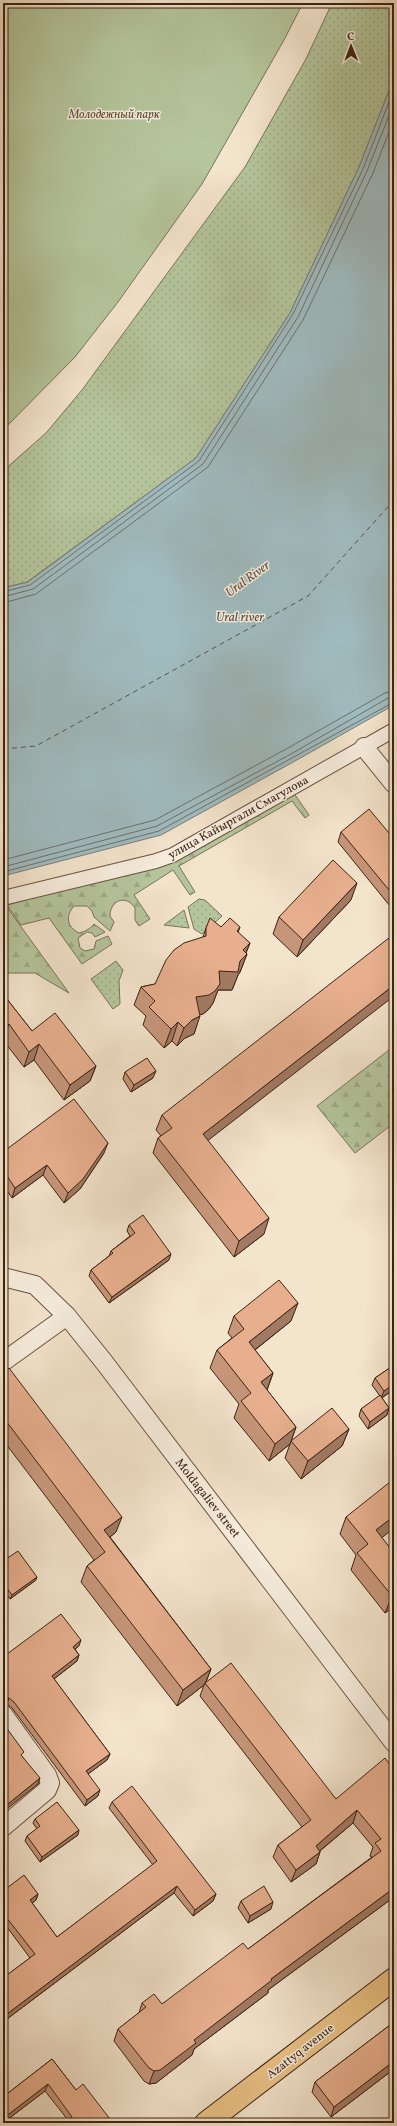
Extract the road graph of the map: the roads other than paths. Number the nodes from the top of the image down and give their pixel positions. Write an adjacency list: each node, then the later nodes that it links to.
1 (394, 730): 2 (street, улица Кайыргали Смагулова)
2 (364, 747): 3 (street); 4 (street, улица Кайыргали Смагулова)
3 (394, 784)
4 (3, 898)
5 (3, 1277): 6 (street, Moldagaliev street)
6 (67, 1316): 7 (street); 9 (street, Moldagaliev street)
7 (3, 1362)
8 (3, 1714): 10 (street)
9 (394, 1743)
10 (3, 1827)
11 (394, 1979): 12 (main road, Azattyq avenue)
12 (206, 2123)

